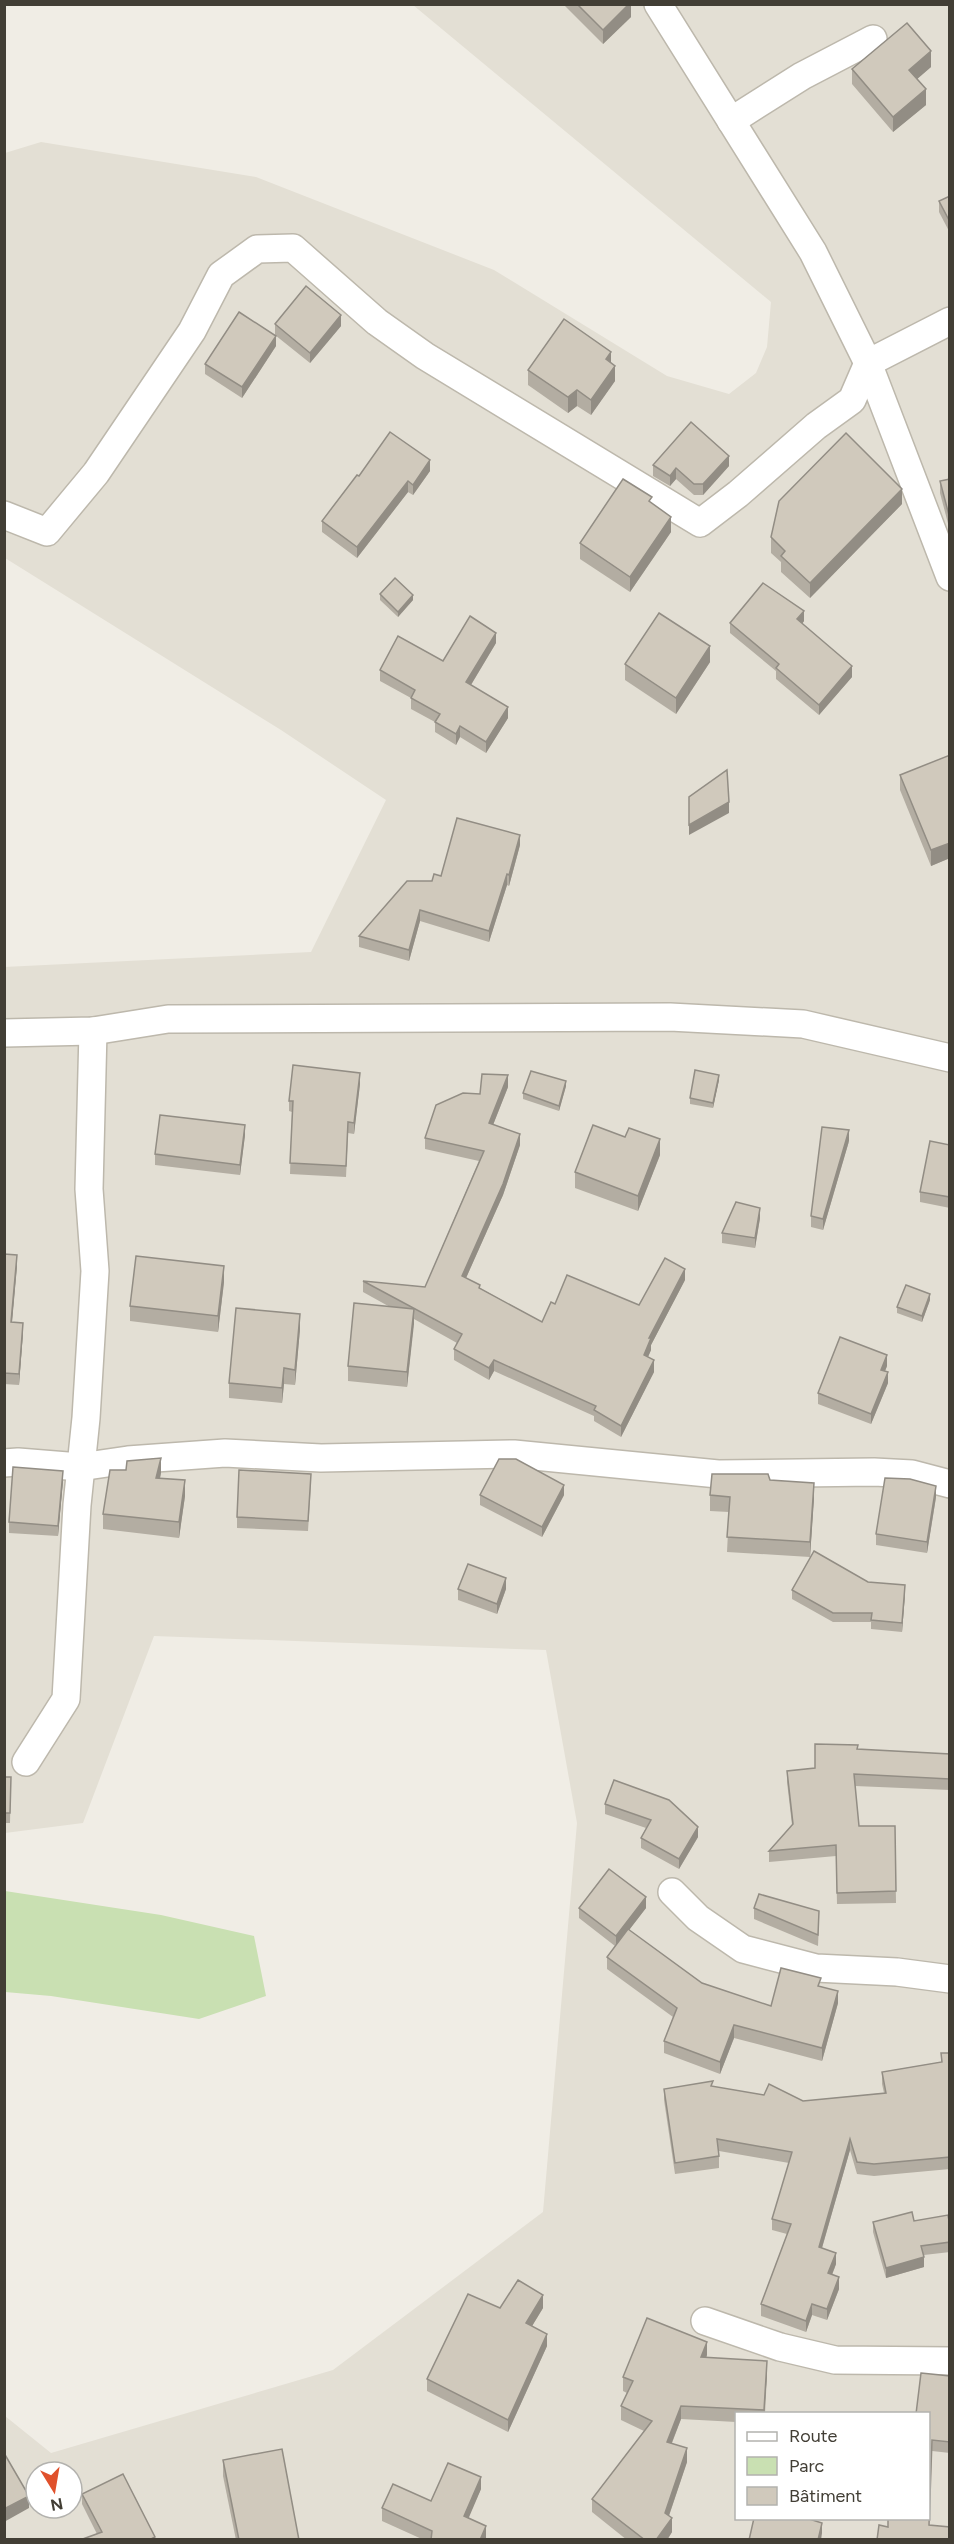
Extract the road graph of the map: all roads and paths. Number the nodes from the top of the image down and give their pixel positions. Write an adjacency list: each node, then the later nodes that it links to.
1 (658, 4): 3 (street)
2 (873, 39): 3 (street)
3 (731, 121): 5 (street)
4 (950, 321): 5 (street)
5 (868, 363): 6 (street); 7 (street)
6 (4, 515)
7 (950, 577)
8 (93, 1031): 9 (street); 10 (street); 12 (street)
9 (4, 1033)
10 (950, 1058)
11 (4, 1463): 12 (street)
12 (80, 1467): 13 (street); 14 (street)
13 (950, 1484)
14 (26, 1762)
15 (672, 1892): 16 (street)
16 (950, 1979)
17 (705, 2321): 18 (street)
18 (950, 2361)

